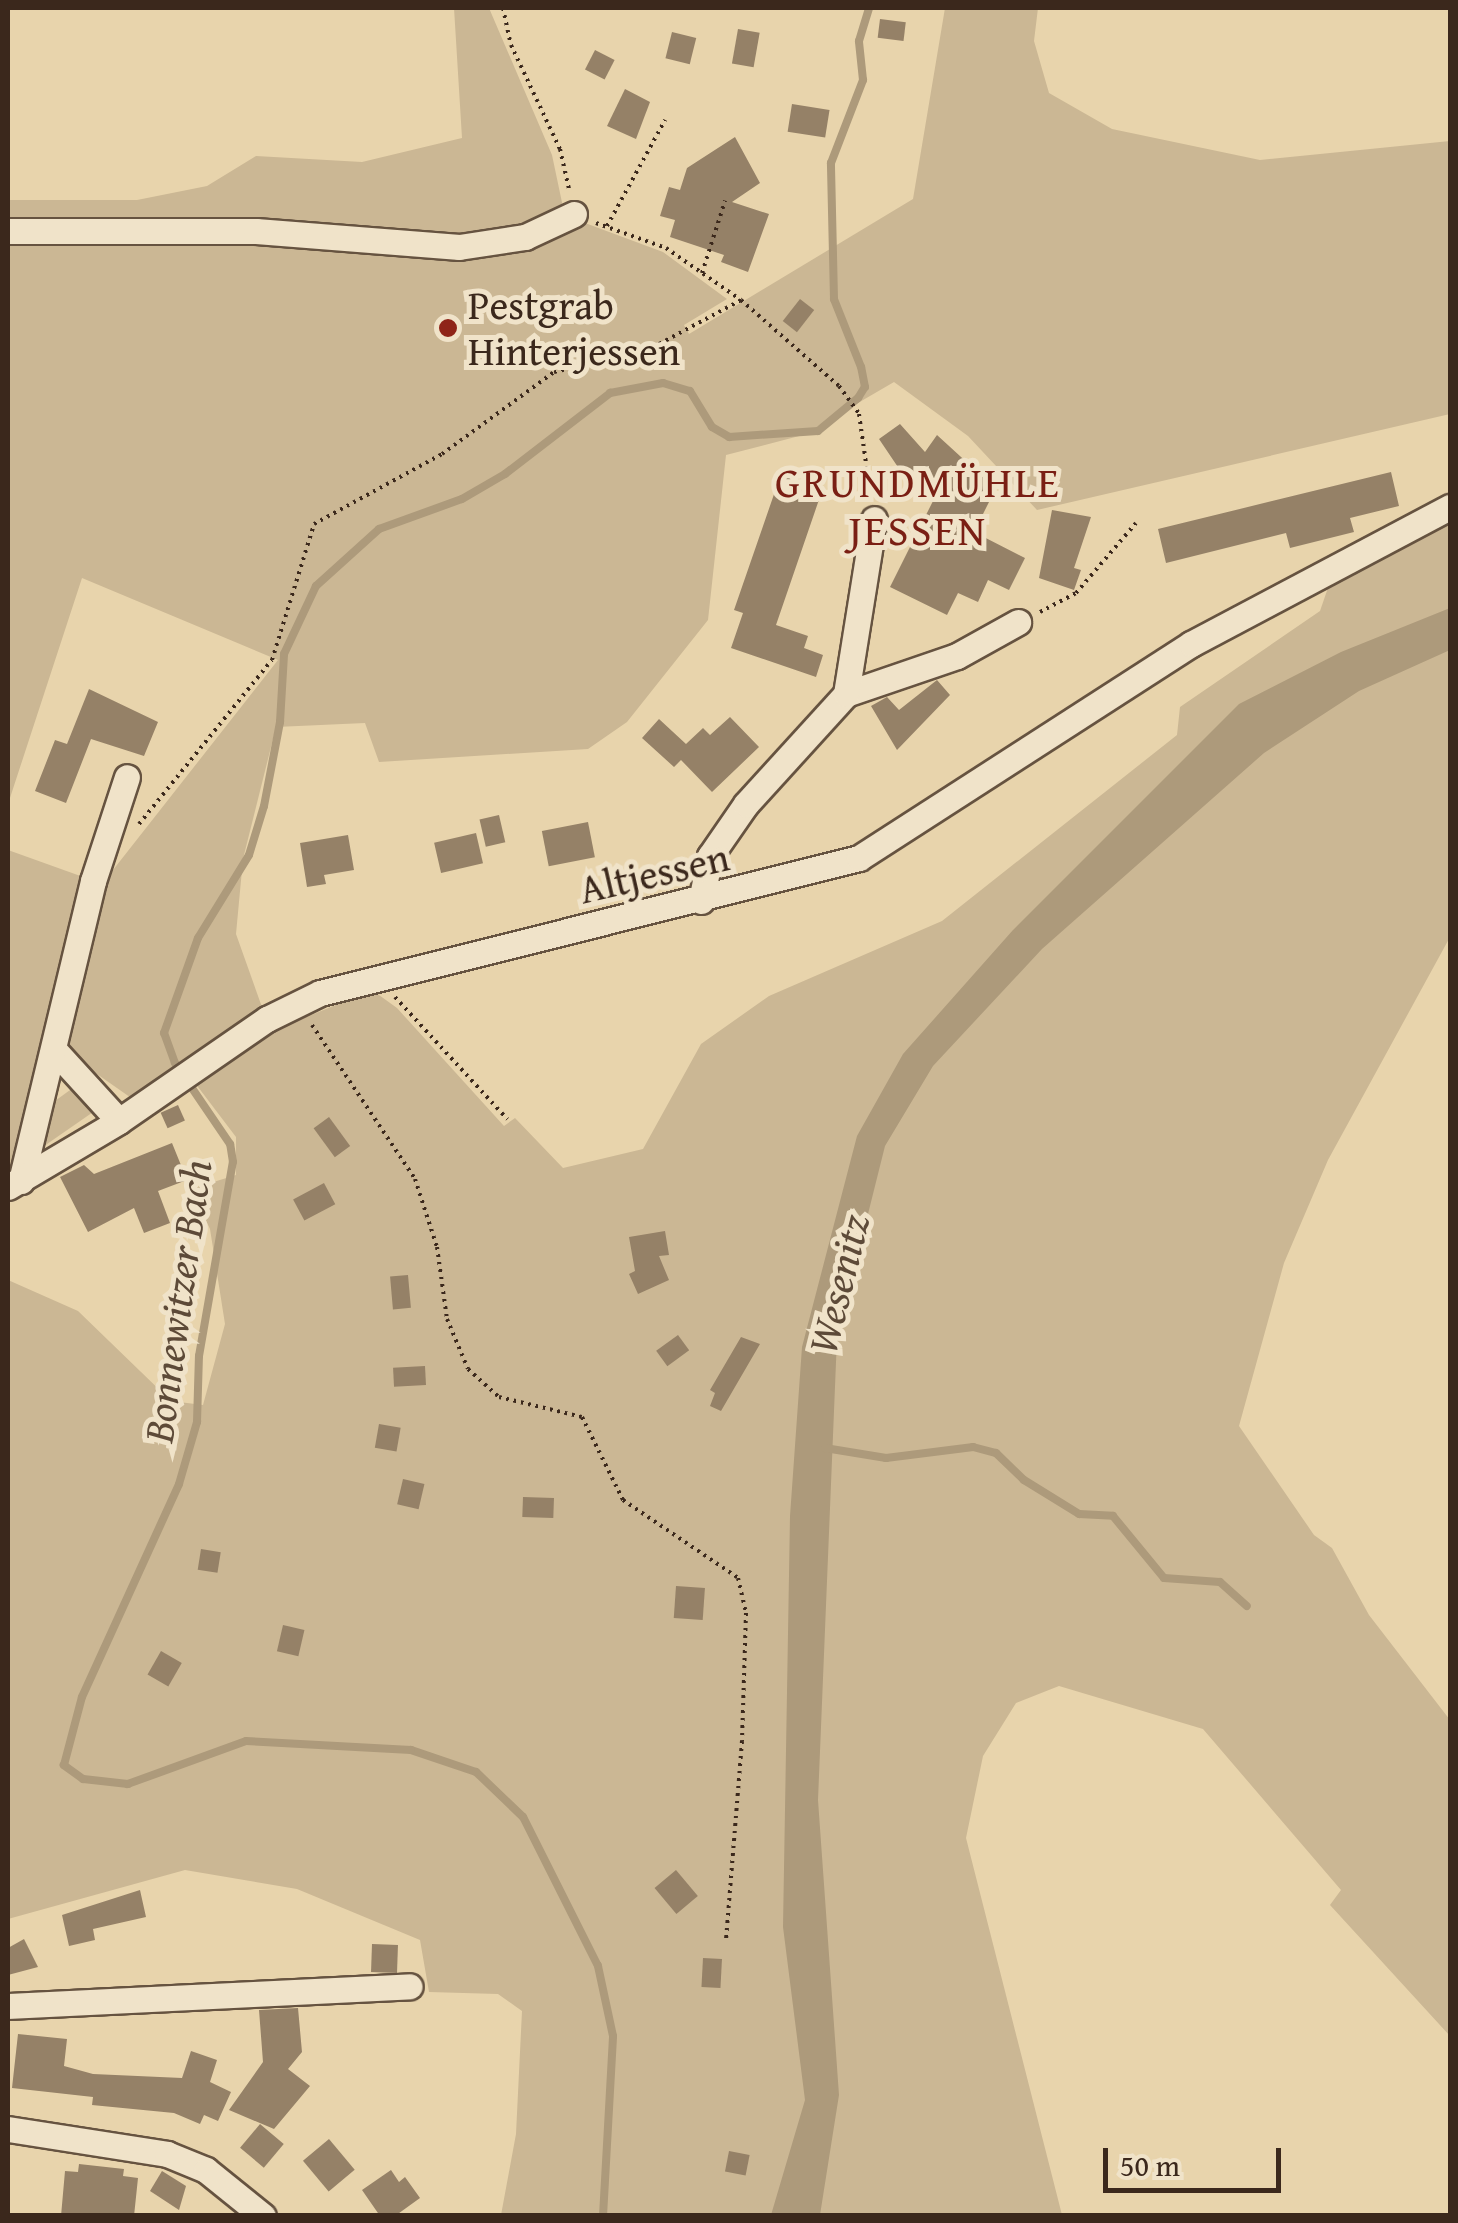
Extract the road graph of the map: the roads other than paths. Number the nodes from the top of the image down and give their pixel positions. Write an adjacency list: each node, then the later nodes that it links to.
1 (574, 214): 2 (street)
2 (8, 231)
3 (1450, 508): 8 (street, Altjessen)
4 (874, 519): 6 (street)
5 (1018, 622): 6 (street)
6 (846, 694): 8 (street)
7 (127, 777): 9 (street)
8 (701, 901): 10 (street, Altjessen)
9 (56, 1052): 10 (street); 11 (street)
10 (119, 1121): 11 (street, Altjessen)
11 (14, 1184)
12 (410, 1986): 13 (street)
13 (8, 2006)
14 (8, 2129): 15 (street)
15 (263, 2216)

